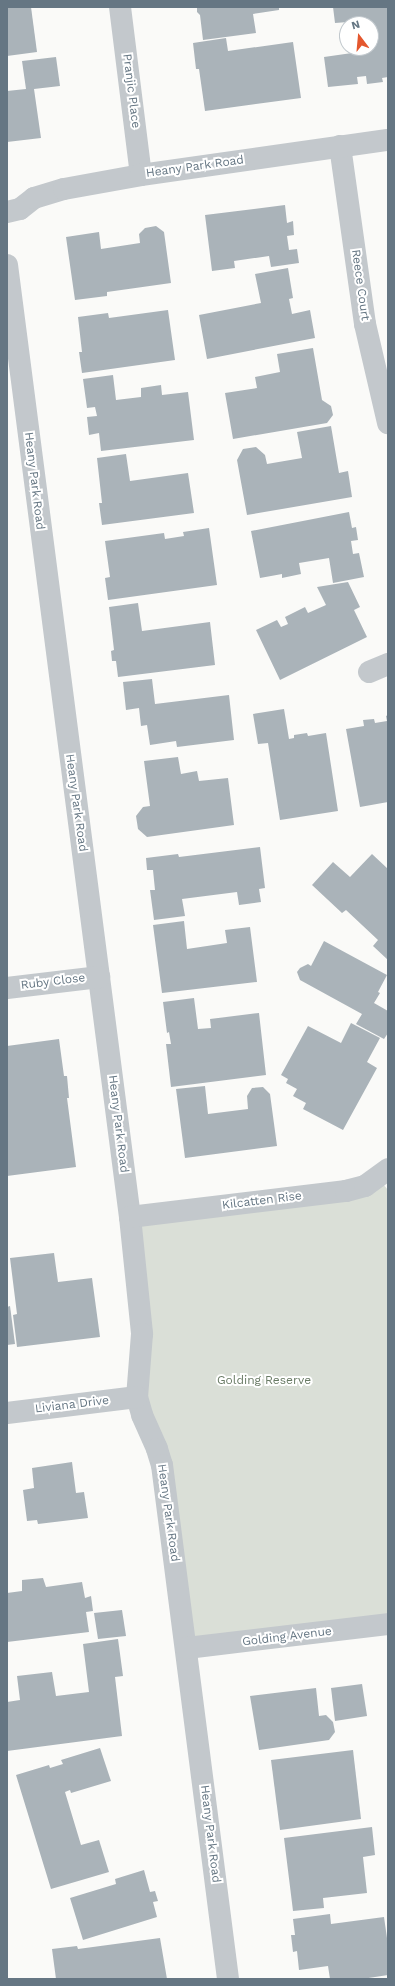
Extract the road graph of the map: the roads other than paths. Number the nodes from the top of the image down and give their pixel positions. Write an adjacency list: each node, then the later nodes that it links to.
1 (120, 7): 4 (street, Pranjic Place)
2 (388, 140): 3 (street, Heany Park Road)
3 (340, 146): 4 (street, Heany Park Road); 7 (street, Reece Court)
4 (141, 174): 5 (street, Heany Park Road)
5 (7, 212)
6 (7, 265): 8 (street, Heany Park Road)
7 (388, 423)
8 (99, 977): 9 (street, Ruby Close); 11 (street, Heany Park Road)
9 (7, 988)
10 (385, 1179): 11 (street, Kilcatten Rise)
11 (130, 1217): 12 (street, Heany Park Road)
12 (137, 1397): 13 (street, Liviana Drive); 15 (street, Heany Park Road)
13 (7, 1413)
14 (388, 1624): 15 (street, Golding Avenue)
15 (186, 1648): 16 (street, Heany Park Road)
16 (228, 1979)

